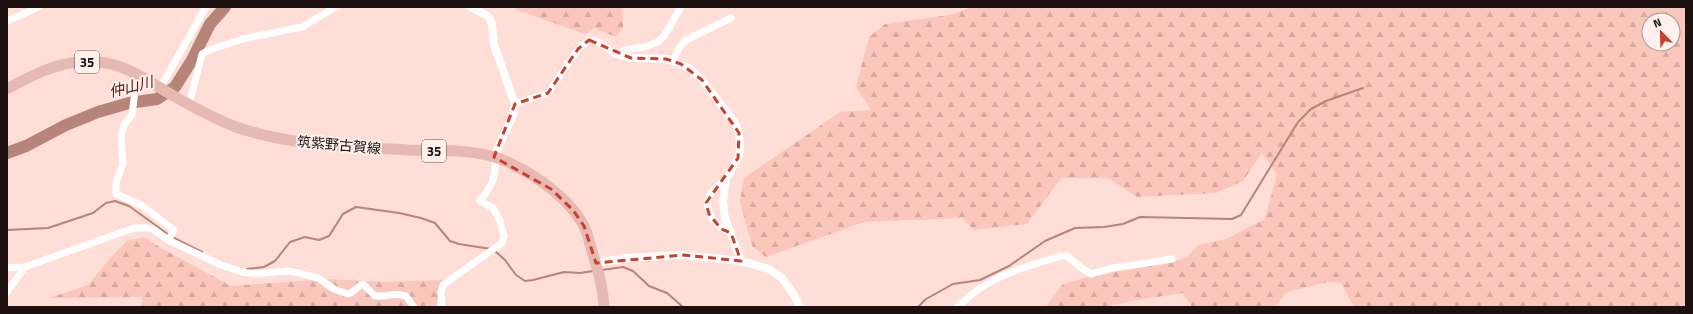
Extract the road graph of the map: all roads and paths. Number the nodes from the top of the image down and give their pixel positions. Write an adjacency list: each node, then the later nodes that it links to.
1 (40, 7): 7 (street)
2 (206, 7): 12 (street)
3 (336, 7): 13 (street)
4 (470, 7): 14 (street)
5 (681, 7): 8 (street)
6 (731, 18): 9 (street)
7 (7, 21)
8 (616, 54): 9 (street); 14 (street)
9 (673, 60): 16 (street)
10 (137, 75): 11 (main road, 筑紫野古賀線 / 35); 12 (main road, 筑紫野古賀線 / 35); 18 (street)
11 (7, 89)
12 (163, 90): 13 (main road, 筑紫野古賀線 / 35)
13 (186, 103): 15 (main road, 筑紫野古賀線 / 35)
14 (515, 104): 15 (street)
15 (494, 157): 21 (main road, 筑紫野古賀線 / 35); 26 (street)
16 (726, 179): 17 (street); 17 (street)
17 (730, 233): 20 (street)
18 (168, 240): 22 (street); 25 (street)
19 (1172, 259): 29 (street)
20 (741, 261): 21 (street); 28 (street)
21 (596, 263): 27 (main road, 筑紫野古賀線 / 35)
22 (25, 267): 23 (street); 24 (street)
23 (7, 268)
24 (7, 292)
25 (414, 307)
26 (442, 307)
27 (604, 307)
28 (800, 307)
29 (958, 307)

